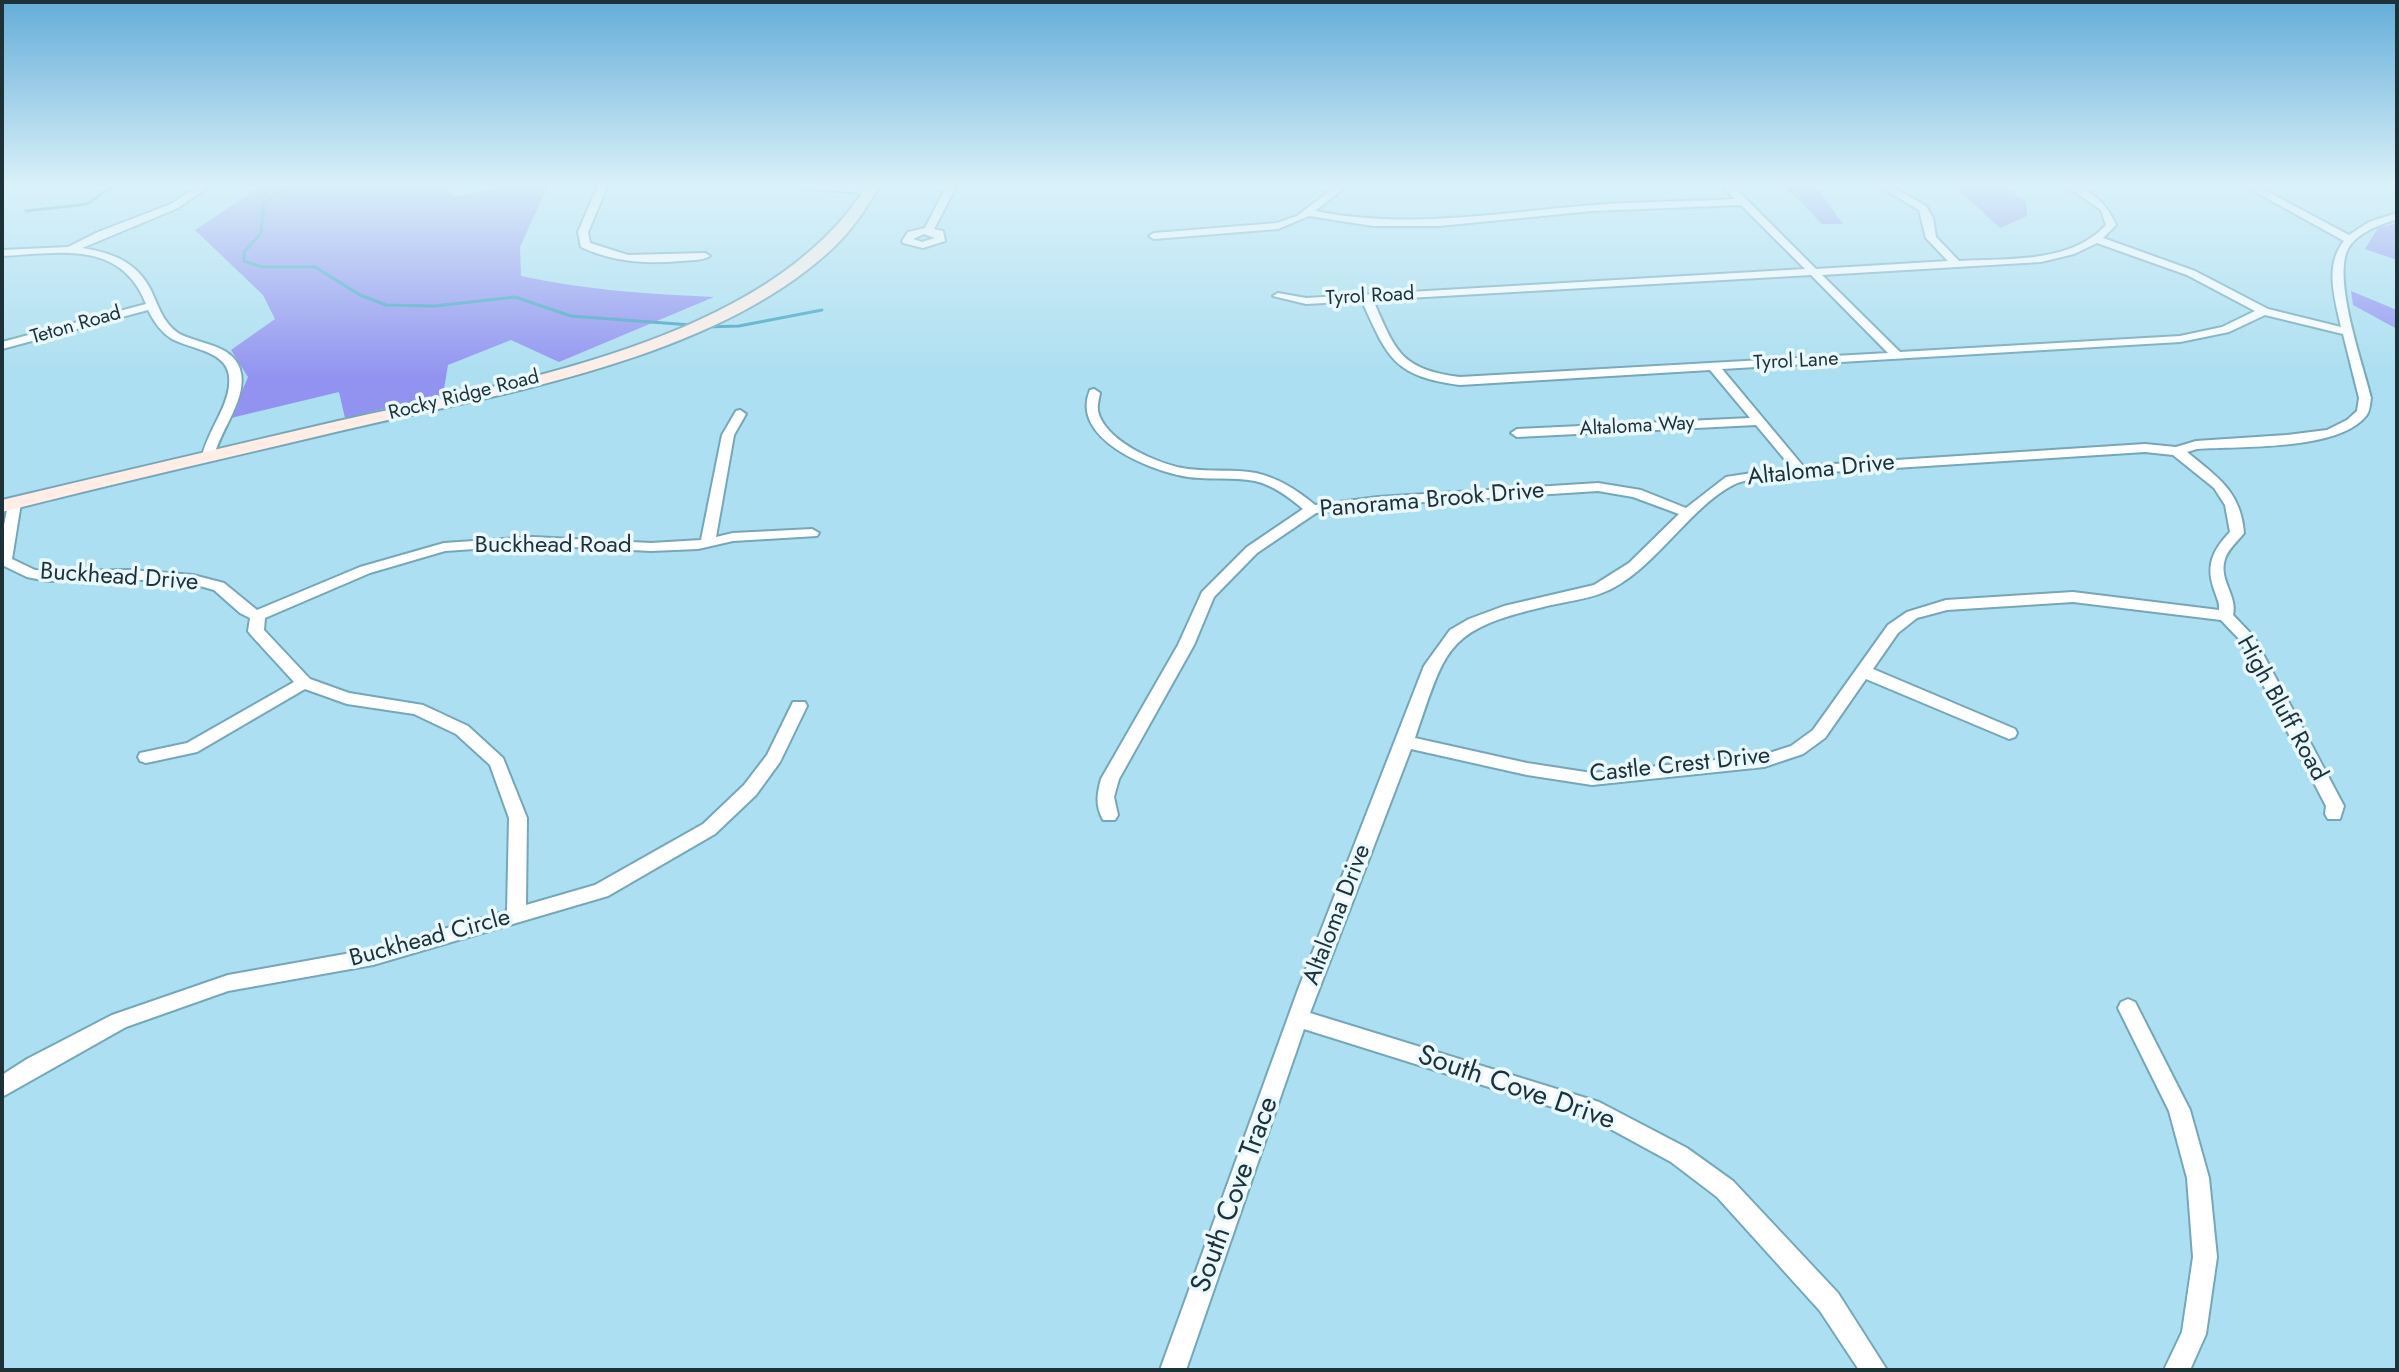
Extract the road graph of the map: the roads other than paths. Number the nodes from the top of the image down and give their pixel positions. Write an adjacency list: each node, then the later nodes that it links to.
1 (72, 249): 9 (street)
2 (592, 249): 11 (street)
3 (824, 249): 27 (main road, Rocky Ridge Road)
4 (1789, 249): 13 (street)
5 (1942, 249): 12 (street)
6 (2072, 249): 12 (street, Tyrol Road)
7 (2124, 249): 17 (street)
8 (2344, 249): 18 (street, Altaloma Drive)
9 (68, 252): 10 (street); 16 (street)
10 (2, 253)
11 (705, 256)
12 (1957, 264): 13 (street, Tyrol Road)
13 (1812, 272): 15 (street, Tyrol Road); 20 (street)
14 (1278, 296): 15 (street, Tyrol Road)
15 (1366, 297): 21 (street, Tyrol Lane)
16 (150, 306): 19 (street, Teton Road); 27 (street)
17 (2264, 311): 18 (street); 20 (street, Tyrol Lane)
18 (2349, 332): 26 (street, Altaloma Drive)
19 (2, 346)
20 (1898, 356): 21 (street, Tyrol Lane)
21 (1713, 366): 24 (street)
22 (1094, 393): 30 (street)
23 (740, 414): 33 (street)
24 (1757, 421): 25 (street, Altaloma Way); 28 (street)
25 (1517, 433)
26 (2177, 451): 28 (street, Altaloma Drive); 36 (street, High Bluff Road)
27 (208, 457): 29 (main road, Rocky Ridge Road)
28 (1800, 470): 31 (street, Altaloma Drive)
29 (8, 504): 34 (street, Buckhead Drive)
30 (1312, 509): 31 (street, Panorama Brook Drive); 44 (street, Panorama Brook Drive)
31 (1688, 513): 41 (street, Altaloma Drive)
32 (812, 533): 33 (street, Buckhead Road)
33 (708, 541): 35 (street, Buckhead Road)
34 (4, 562): 35 (street, Buckhead Drive)
35 (258, 615): 38 (street)
36 (2225, 616): 37 (street, Castle Crest Drive); 43 (street, High Bluff Road)
37 (1865, 672): 40 (street); 41 (street, Castle Crest Drive)
38 (304, 683): 42 (street); 45 (street)
39 (799, 706): 45 (street, Buckhead Circle)
40 (2009, 733)
41 (1405, 742): 47 (street, Altaloma Drive)
42 (146, 757)
43 (2334, 814)
44 (1109, 815)
45 (516, 916): 48 (street, Buckhead Circle)
46 (2128, 1008): 51 (street)
47 (1299, 1019): 49 (street, South Cove Trace); 50 (street, South Cove Drive)
48 (2, 1087)
49 (1173, 1370)
50 (1874, 1370)
51 (2177, 1370)

